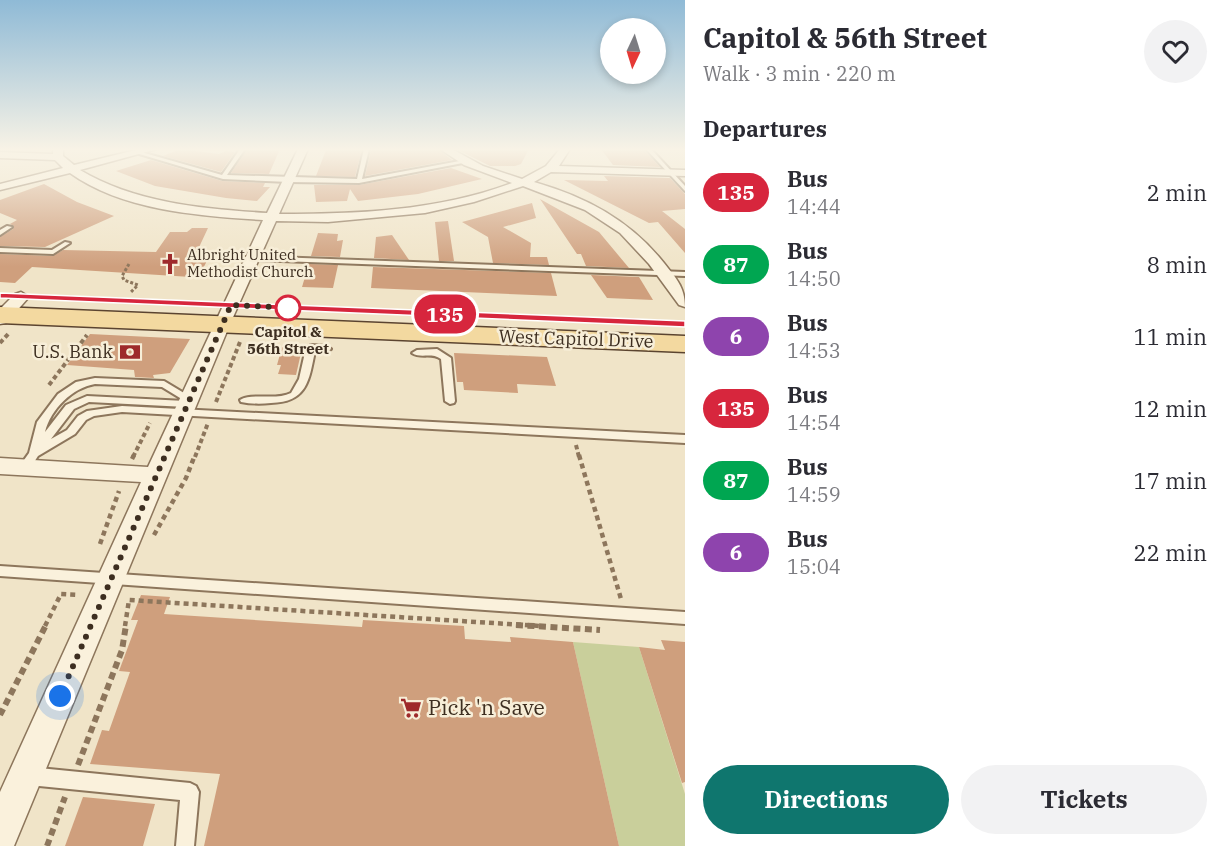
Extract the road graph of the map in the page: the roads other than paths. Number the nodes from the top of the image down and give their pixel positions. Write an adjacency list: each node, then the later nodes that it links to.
1 (107, 188): 5 (street)
2 (285, 188): 5 (street)
3 (506, 188): 5 (street)
4 (538, 188): 11 (street)
5 (273, 216): 10 (street)
6 (9, 226): 7 (lane)
7 (0, 233)
8 (67, 243): 9 (lane)
9 (0, 250)
10 (254, 258): 11 (lane); 15 (street)
11 (665, 273): 12 (lane); 13 (street)
12 (685, 274)
13 (685, 302)
14 (5, 309): 15 (main road, West Capitol Drive)
15 (232, 322): 17 (main road, West Capitol Drive); 23 (street)
16 (685, 324): 17 (main road, West Capitol Drive)
17 (462, 325): 18 (main road, West Capitol Drive)
18 (685, 344)
19 (326, 349): 21 (lane)
20 (417, 353): 22 (lane)
21 (244, 400)
22 (450, 401)
23 (186, 405): 24 (lane); 25 (lane); 25 (lane); 25 (lane); 27 (street)
24 (685, 439)
25 (30, 460): 26 (street); 27 (street)
26 (0, 465)
27 (156, 475): 29 (street)
28 (0, 571): 29 (lane)
29 (111, 578): 30 (lane); 31 (street)
30 (685, 618)
31 (14, 787): 32 (street); 33 (lane)
32 (0, 834)
33 (184, 846)

